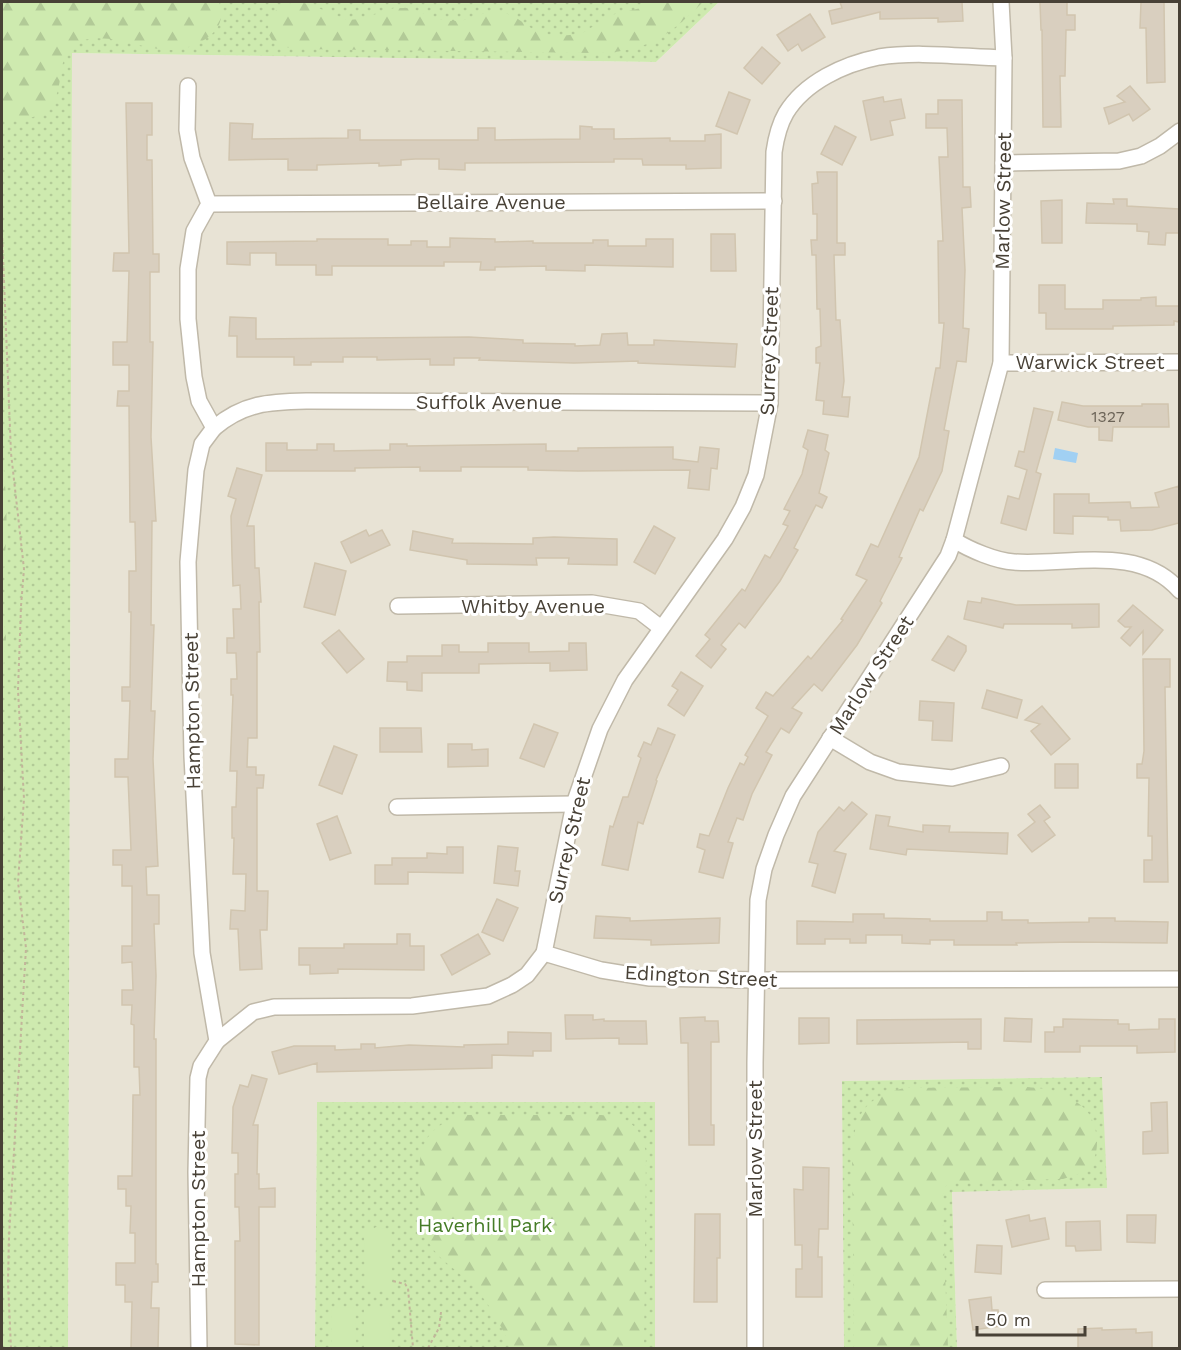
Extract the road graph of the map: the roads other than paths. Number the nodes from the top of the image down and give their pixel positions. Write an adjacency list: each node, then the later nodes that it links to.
1 (1001, 2): 2 (street, Marlow Street)
2 (1004, 58): 5 (street, Marlow Street); 6 (street, Surrey Street)
3 (188, 86): 7 (street)
4 (1179, 131): 5 (street)
5 (1003, 163): 9 (street, Marlow Street)
6 (774, 201): 7 (street, Bellaire Avenue); 10 (street, Surrey Street)
7 (208, 204): 11 (street)
8 (1179, 362): 9 (street, Warwick Street)
9 (1000, 363): 12 (street, Marlow Street)
10 (770, 403): 11 (street, Suffolk Avenue); 15 (street, Surrey Street)
11 (214, 428): 23 (street, Hampton Street)
12 (954, 540): 13 (street); 16 (street, Marlow Street)
13 (1179, 591)
14 (398, 606): 15 (street, Whitby Avenue)
15 (661, 628): 18 (street, Surrey Street)
16 (830, 738): 17 (street); 22 (street, Marlow Street)
17 (1001, 766)
18 (574, 804): 19 (street); 20 (street, Surrey Street)
19 (397, 807)
20 (544, 953): 22 (street, Edington Street); 23 (street)
21 (1179, 979): 22 (street, Edington Street)
22 (756, 980): 27 (street, Marlow Street)
23 (217, 1041): 26 (street, Hampton Street)
24 (1179, 1288): 25 (street)
25 (1045, 1290)
26 (199, 1348)
27 (755, 1348)

